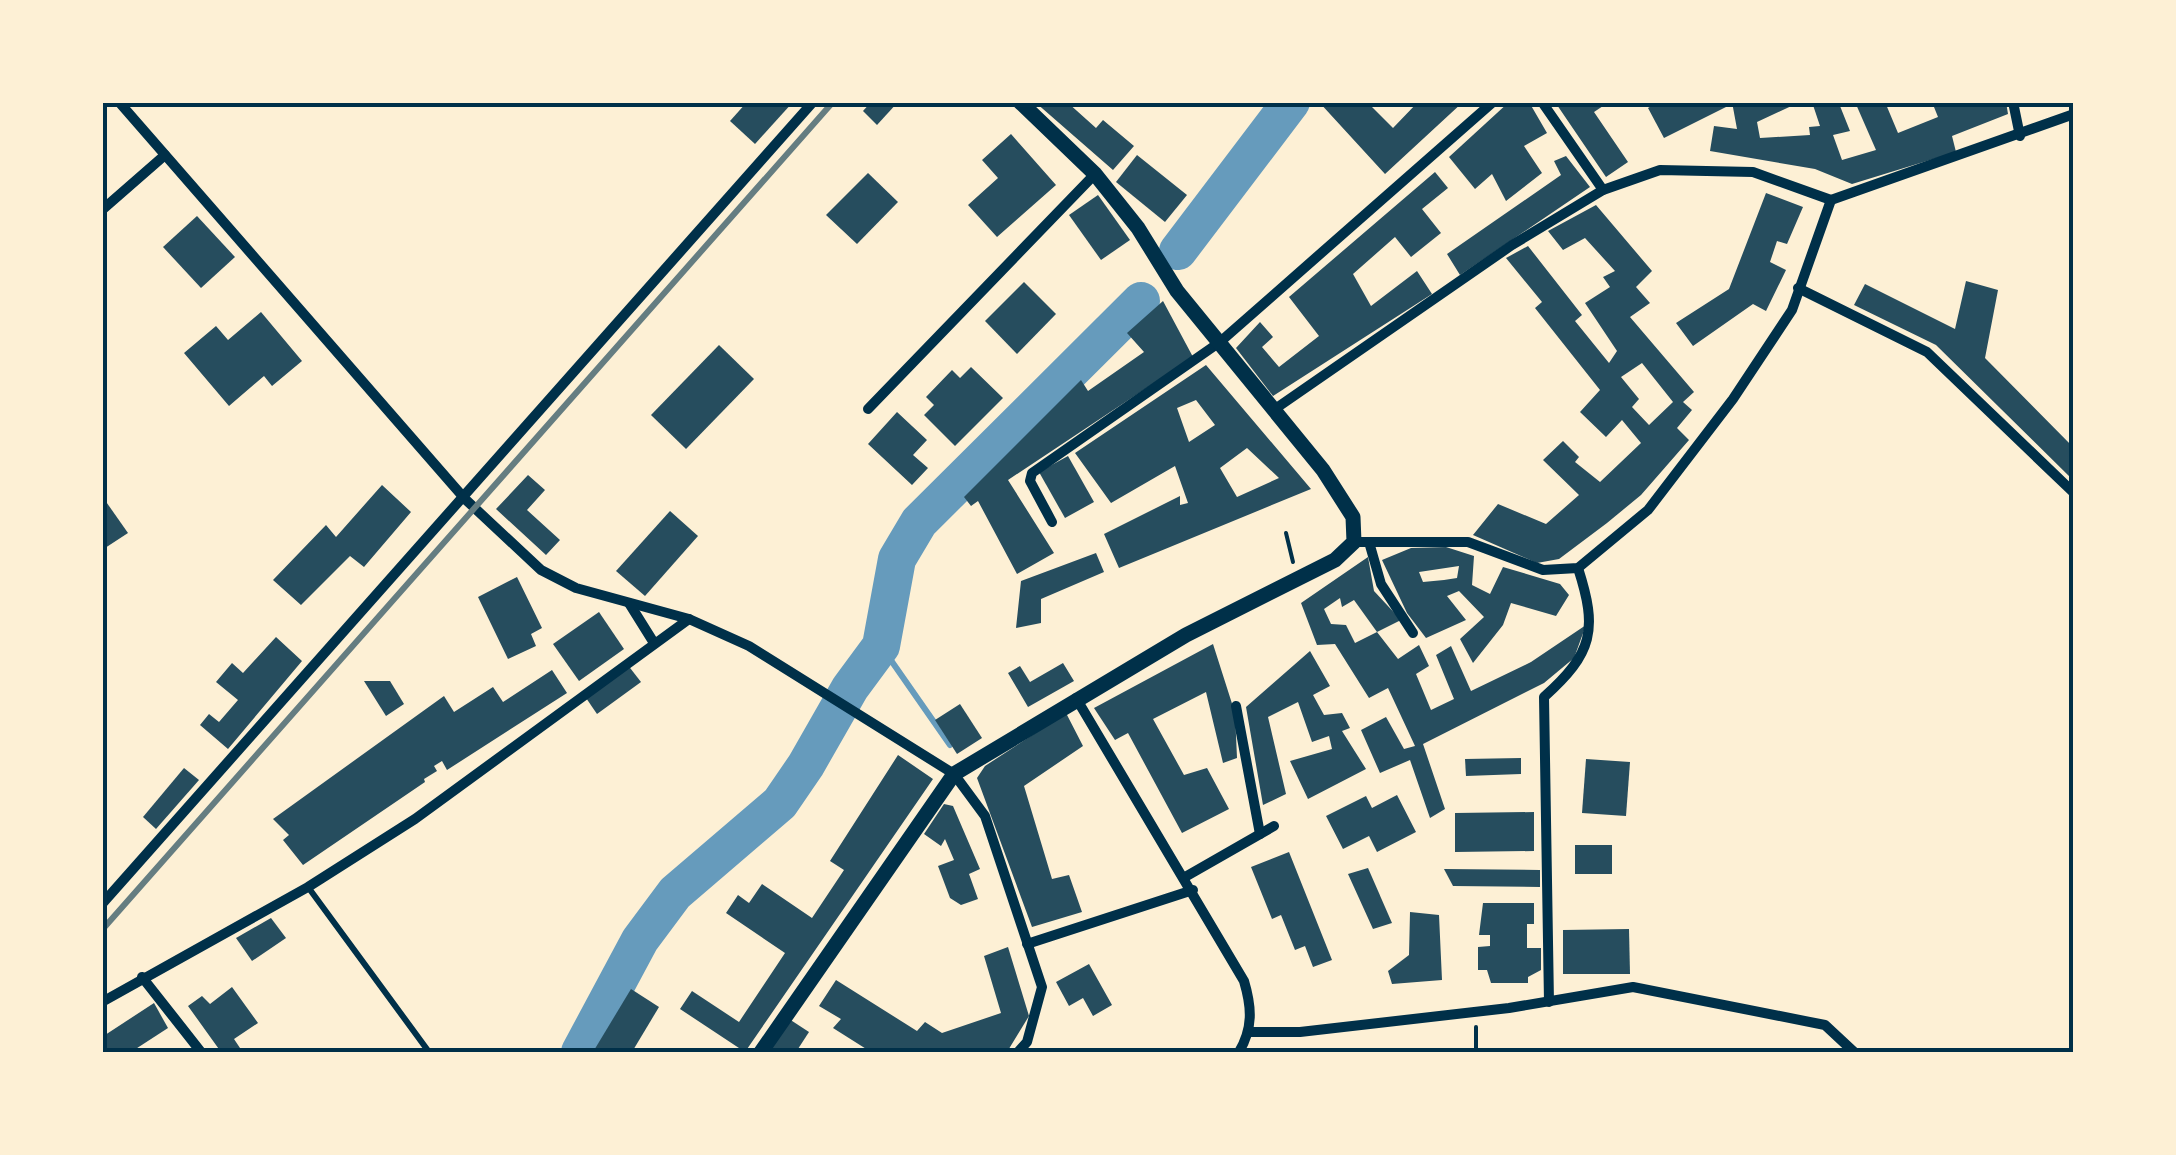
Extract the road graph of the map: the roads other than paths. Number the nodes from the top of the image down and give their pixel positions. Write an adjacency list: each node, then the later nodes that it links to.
1 (118, 102): 9 (street)
2 (813, 102): 19 (street)
3 (1020, 102): 10 (street)
4 (1493, 102): 15 (street)
5 (1542, 102): 11 (street)
6 (2013, 102): 8 (street)
7 (2074, 114): 8 (street)
8 (2020, 136): 12 (street)
9 (165, 155): 13 (street); 19 (street)
10 (1095, 174): 15 (street); 16 (street)
11 (1603, 190): 12 (street); 17 (street)
12 (1831, 200): 14 (street)
13 (102, 210)
14 (1798, 288): 18 (street); 22 (street)
15 (1220, 342): 17 (street); 20 (street)
16 (868, 409)
17 (1275, 410): 21 (street)
18 (2074, 493)
19 (465, 499): 23 (street); 35 (street)
20 (1052, 522)
21 (1362, 542): 22 (street); 25 (street); 27 (street)
22 (1578, 568): 39 (street)
23 (629, 603): 24 (street); 26 (street)
24 (689, 619): 26 (street); 29 (street)
25 (1413, 633)
26 (654, 643): 33 (street)
27 (1076, 698): 29 (street); 32 (street)
28 (1236, 706): 31 (street)
29 (954, 774): 36 (street); 43 (street)
30 (1274, 826): 31 (street)
31 (1260, 834): 32 (street)
32 (1185, 876): 34 (street)
33 (308, 887): 37 (street); 42 (lane)
34 (1193, 890): 36 (street); 40 (street)
35 (102, 904)
36 (1027, 944): 44 (street)
37 (142, 976): 38 (street); 41 (street)
38 (102, 1002)
39 (1549, 1002): 40 (street); 46 (street)
40 (1249, 1032): 45 (street)
41 (201, 1052)
42 (429, 1052)
43 (761, 1052)
44 (1018, 1052)
45 (1239, 1052)
46 (1854, 1052)

